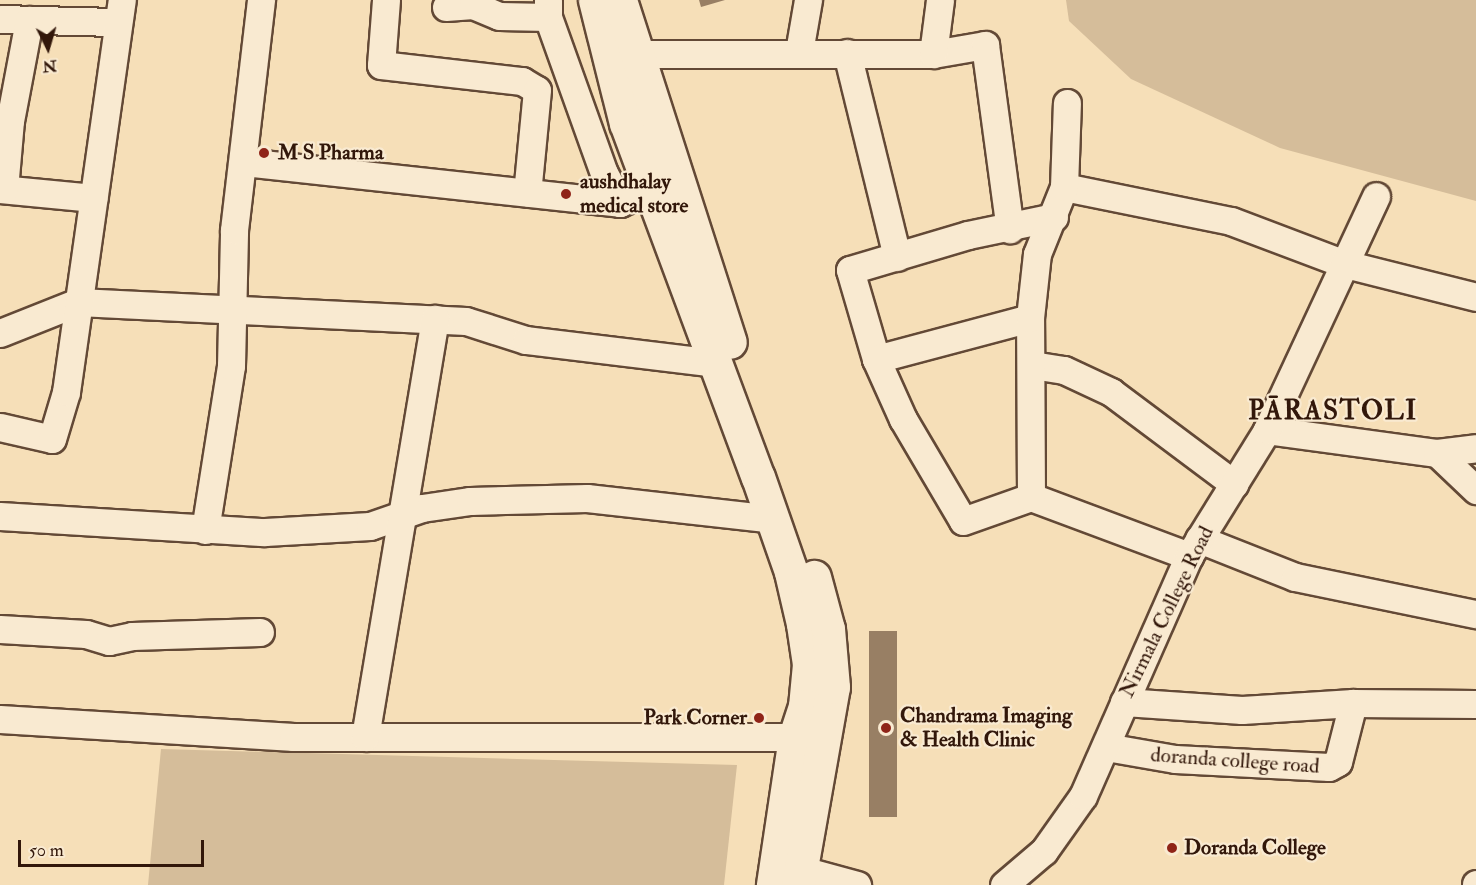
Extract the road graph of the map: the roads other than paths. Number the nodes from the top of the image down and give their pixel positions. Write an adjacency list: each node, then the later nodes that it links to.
1 (261, 0): 17 (street)
2 (386, 0): 21 (street)
3 (595, 0): 20 (main road)
4 (620, 0): 14 (main road)
5 (808, 0): 12 (street)
6 (940, 0): 15 (street)
7 (446, 7): 8 (street)
8 (548, 8): 24 (street)
9 (120, 11): 11 (street); 23 (street)
10 (0, 19): 11 (street)
11 (30, 20): 19 (street)
12 (799, 52): 13 (street); 14 (street)
13 (847, 53): 15 (street); 27 (street)
14 (634, 54): 60 (main road)
15 (933, 54): 26 (street)
16 (1067, 103): 18 (street)
17 (244, 162): 21 (street); 31 (street)
18 (1064, 187): 25 (street); 28 (street)
19 (2, 189): 23 (street)
20 (650, 189): 24 (street); 36 (main road)
21 (527, 193): 24 (street)
22 (1376, 196): 28 (street, Nirmala College Road)
23 (94, 198): 30 (street)
24 (620, 203)
25 (1054, 217): 26 (street); 32 (street)
26 (1010, 229): 27 (street)
27 (897, 256): 35 (street)
28 (1345, 264): 29 (street); 39 (street, Nirmala College Road)
29 (1476, 297)
30 (78, 302): 31 (street); 34 (street); 38 (street)
31 (231, 311): 33 (street); 48 (street)
32 (1030, 318): 35 (street); 37 (street)
33 (435, 319): 36 (street); 45 (street)
34 (0, 333)
35 (876, 359): 44 (street)
36 (716, 363): 47 (main road)
37 (1032, 365): 42 (street); 44 (street)
38 (0, 427)
39 (1267, 430): 41 (street); 42 (street, Nirmala College Road)
40 (1476, 448): 41 (street)
41 (1437, 453): 43 (street)
42 (1234, 484): 49 (street, Nirmala College Road)
43 (1476, 490)
44 (1031, 497): 49 (street)
45 (402, 515): 47 (street); 48 (street); 57 (street)
46 (0, 516): 48 (street)
47 (772, 519): 58 (main road)
48 (205, 530)
49 (1194, 548): 50 (street); 53 (street, Nirmala College Road)
50 (1476, 614)
51 (0, 629): 52 (street)
52 (260, 632)
53 (1124, 702): 54 (street); 59 (street, Nirmala College Road)
54 (1353, 703): 55 (street); 59 (street, doranda college road)
55 (1476, 704)
56 (0, 719): 57 (street)
57 (365, 737): 58 (street)
58 (795, 737): 60 (main road)
59 (1106, 747): 62 (street, Nirmala College Road)
60 (787, 876): 61 (street)
61 (857, 885)
62 (1004, 885)

